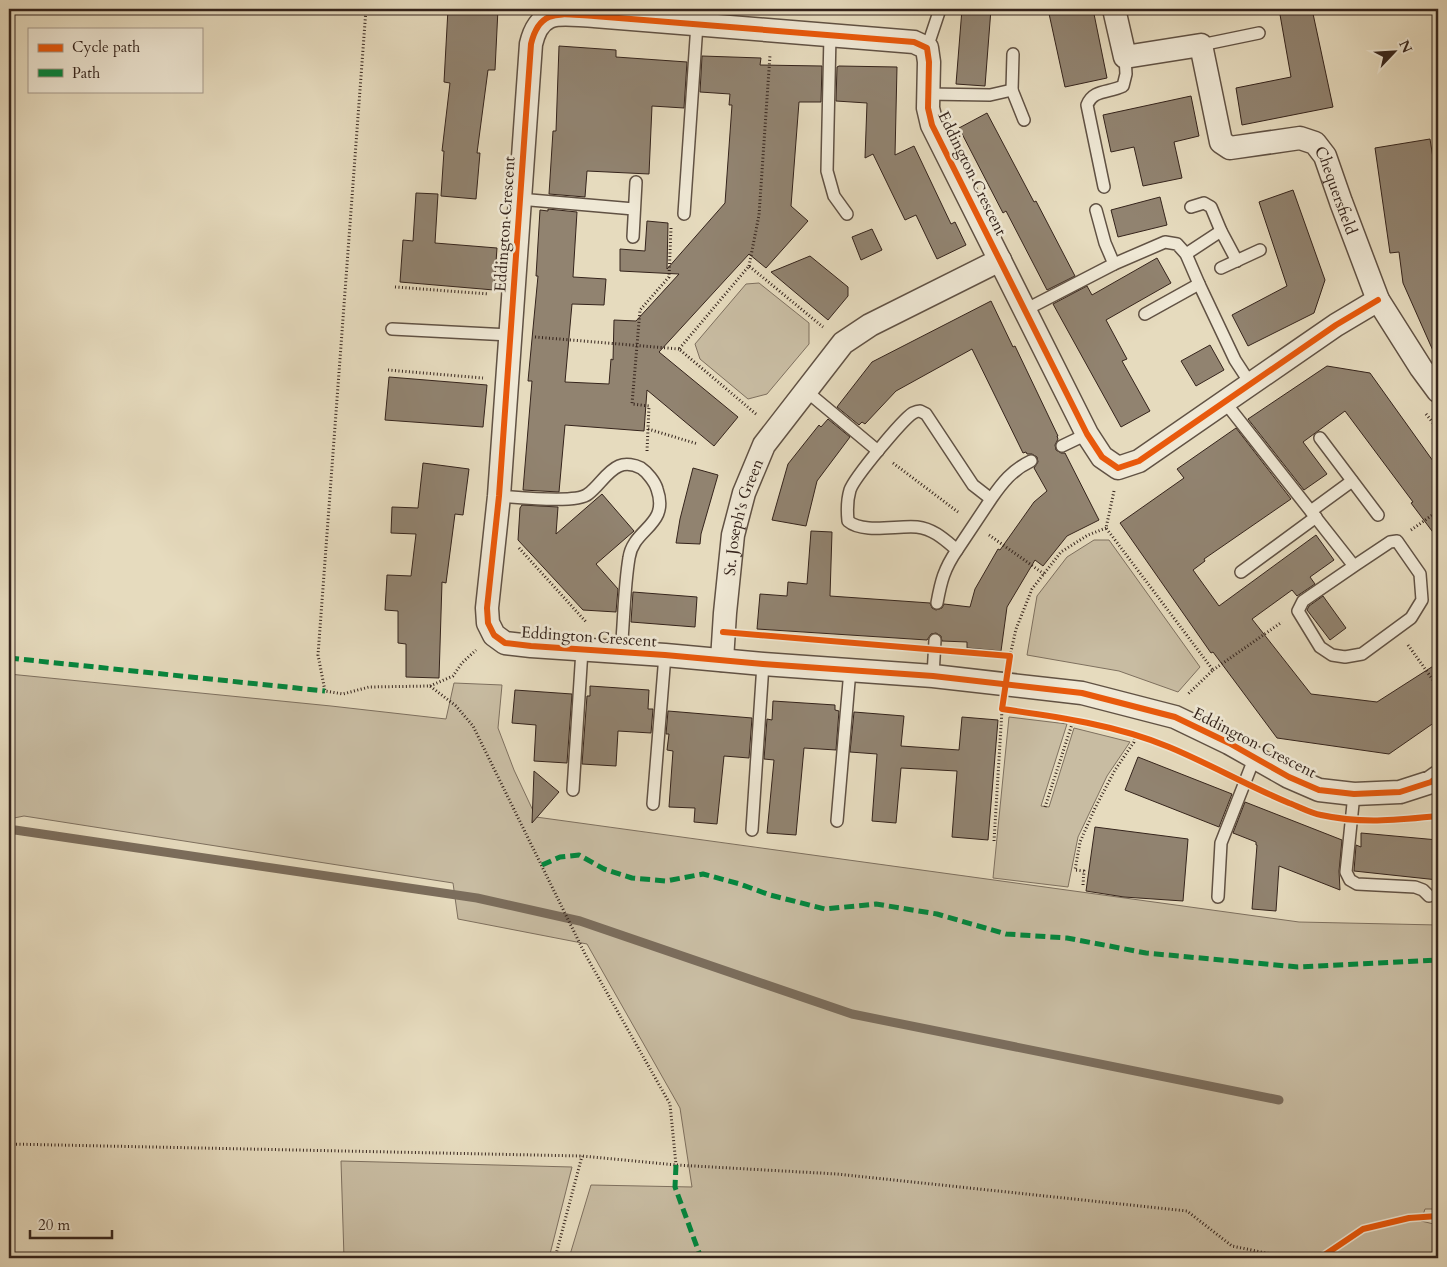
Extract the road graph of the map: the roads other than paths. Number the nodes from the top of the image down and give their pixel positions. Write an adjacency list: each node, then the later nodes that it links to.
1 (940, 9): 8 (lane)
2 (1114, 9): 10 (street)
3 (594, 12): 4 (street, Eddington Crescent); 16 (street, Eddington Crescent)
4 (697, 24): 6 (street, Eddington Crescent); 20 (lane)
5 (1259, 33): 7 (lane)
6 (830, 35): 8 (street, Eddington Crescent); 21 (lane)
7 (1201, 45): 10 (street); 31 (street, Chequersfield)
8 (927, 48): 12 (street, Eddington Crescent)
9 (1013, 54): 11 (lane)
10 (1124, 57): 15 (lane)
11 (1012, 90): 12 (lane); 13 (lane)
12 (928, 94): 26 (street, Eddington Crescent)
13 (1024, 120)
14 (636, 182): 18 (lane)
15 (1104, 187)
16 (520, 199): 18 (lane); 35 (street, Eddington Crescent)
17 (1191, 207): 22 (lane)
18 (634, 208): 23 (lane)
19 (1096, 210): 28 (lane)
20 (684, 214)
21 (847, 214)
22 (1221, 231): 25 (lane); 27 (lane)
23 (633, 237)
24 (1260, 250): 27 (lane)
25 (1186, 254): 28 (lane); 30 (lane)
26 (1000, 260): 32 (street, Eddington Crescent); 37 (street, St. Joseph's Green)
27 (1237, 261): 29 (lane)
28 (1114, 264): 32 (lane)
29 (1221, 268)
30 (1198, 284): 33 (lane); 36 (lane)
31 (1378, 300): 36 (street); 38 (street, Chequersfield)
32 (1025, 310): 40 (street, Eddington Crescent)
33 (1145, 314)
34 (392, 329): 35 (lane)
35 (510, 334): 46 (street, Eddington Crescent)
36 (1250, 383): 39 (street)
37 (805, 390): 43 (lane); 58 (street, St. Joseph's Green)
38 (1438, 391)
39 (1224, 401): 40 (street, Eddington Crescent); 48 (lane)
40 (1087, 434): 42 (lane)
41 (1320, 438): 45 (lane)
42 (1062, 446)
43 (878, 451): 47 (lane); 50 (lane)
44 (1031, 461): 47 (lane)
45 (1352, 481): 48 (lane); 49 (lane)
46 (498, 496): 55 (street, Eddington Crescent); 56 (lane)
47 (991, 499): 50 (lane)
48 (1314, 514): 51 (lane); 52 (lane)
49 (1378, 514)
50 (958, 550): 53 (lane)
51 (1354, 566): 51 (lane)
52 (1240, 572)
53 (937, 603)
54 (935, 640): 61 (lane)
55 (582, 650): 56 (street, Eddington Crescent); 64 (lane)
56 (621, 652): 57 (street, Eddington Crescent)
57 (665, 655): 58 (street, Eddington Crescent); 66 (lane)
58 (722, 660): 59 (street, Eddington Crescent)
59 (763, 664): 60 (street, Eddington Crescent); 68 (lane)
60 (850, 670): 61 (street, Eddington Crescent); 67 (lane)
61 (933, 676): 62 (street, Eddington Crescent)
62 (1254, 758): 65 (street, Eddington Crescent); 70 (lane)
63 (1436, 781): 65 (street, Eddington Crescent)
64 (573, 790)
65 (1354, 794): 69 (lane)
66 (653, 804)
67 (837, 821)
68 (752, 830)
69 (1429, 896)
70 (1218, 897)

